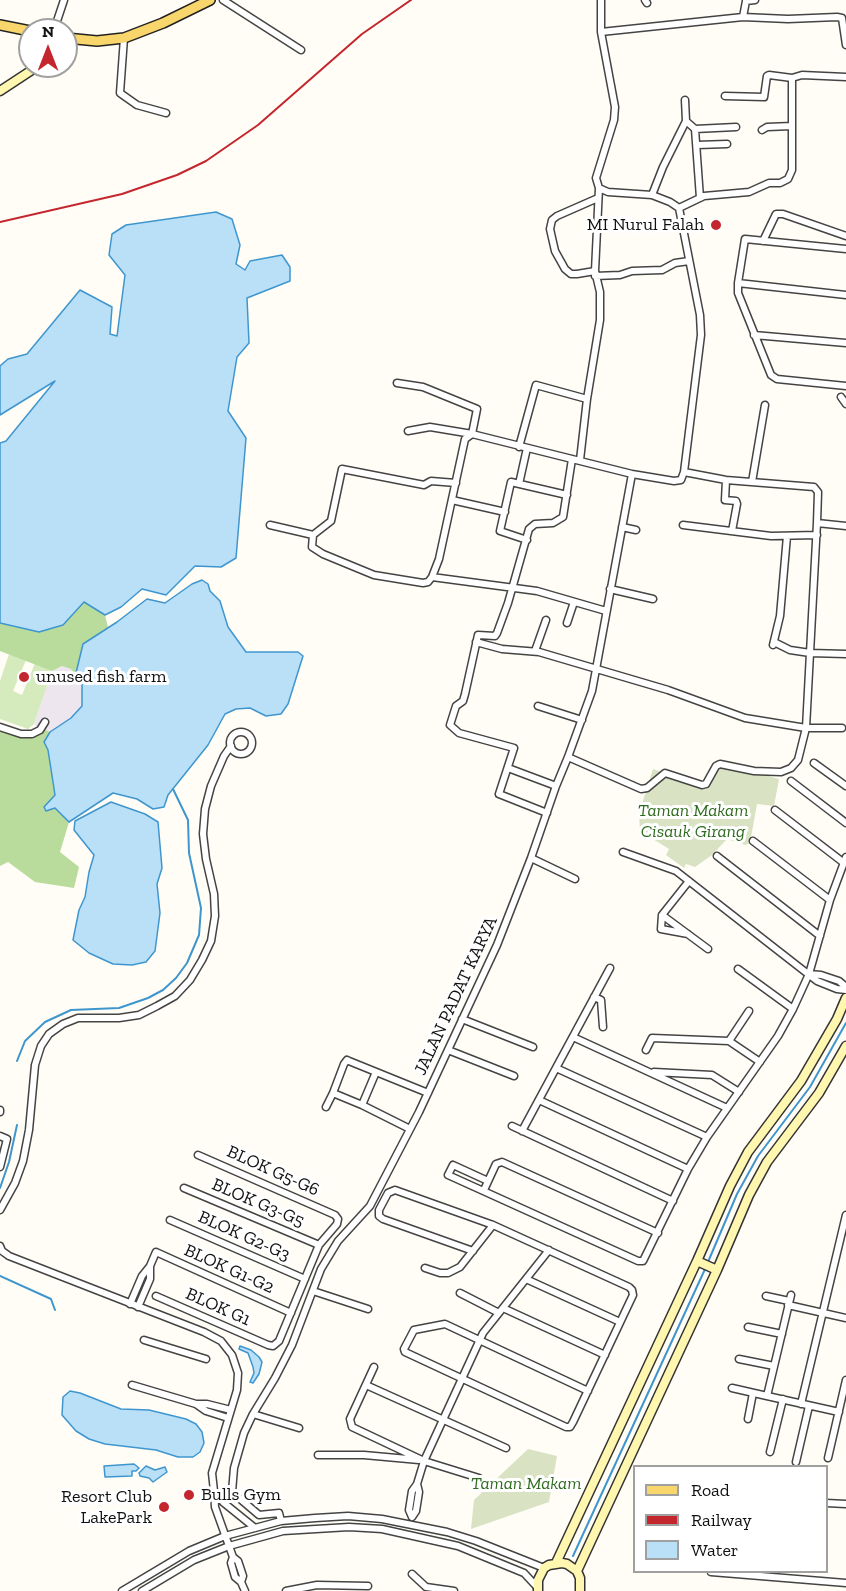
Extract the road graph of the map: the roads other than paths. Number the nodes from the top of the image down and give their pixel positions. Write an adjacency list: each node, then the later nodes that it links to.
1 (64, 0): 7 (street)
2 (210, 0): 11 (main road)
3 (223, 0): 14 (street)
4 (601, 0): 10 (street)
5 (755, 0): 6 (street)
6 (743, 17): 10 (street); 13 (street)
7 (58, 18)
8 (0, 25): 9 (main road)
9 (18, 29)
10 (601, 32): 29 (street)
11 (124, 38): 12 (main road); 21 (street)
12 (78, 41)
13 (846, 45)
14 (301, 50)
15 (846, 77): 17 (street)
16 (20, 78): 18 (street)
17 (792, 78): 19 (street); 23 (street)
18 (0, 91)
19 (725, 96)
20 (685, 100): 22 (street)
21 (166, 113)
22 (686, 121): 25 (street); 30 (street)
23 (792, 126): 26 (street); 32 (street)
24 (736, 127): 25 (street)
25 (695, 129): 28 (street)
26 (762, 130)
27 (727, 144): 28 (street)
28 (697, 145): 32 (street)
29 (598, 188): 30 (street); 31 (street)
30 (652, 195): 33 (street)
31 (598, 198): 38 (street); 38 (street)
32 (700, 198): 33 (street)
33 (680, 208): 37 (street)
34 (846, 236): 35 (street)
35 (763, 241): 36 (street); 39 (street)
36 (846, 249)
37 (689, 261): 38 (street); 55 (street)
38 (595, 274): 46 (street)
39 (738, 283): 40 (street); 41 (street)
40 (846, 295)
41 (754, 335): 42 (street); 44 (street)
42 (846, 343)
43 (397, 383): 50 (street)
44 (846, 386)
45 (841, 397): 47 (street)
46 (587, 399): 51 (street); 54 (street)
47 (846, 404)
48 (765, 405): 58 (street)
49 (408, 431): 50 (street)
50 (472, 434): 51 (street); 59 (street)
51 (519, 447): 52 (street)
52 (527, 448): 53 (street); 60 (street)
53 (572, 459): 54 (street); 61 (street)
54 (580, 460): 56 (street)
55 (684, 472): 56 (street); 57 (street)
56 (632, 474): 68 (street, JALAN PADAT KARYA)
57 (726, 480): 58 (street); 70 (street)
58 (752, 482): 64 (street)
59 (456, 483): 62 (street); 71 (street)
60 (519, 484): 61 (street); 63 (street)
61 (567, 495): 74 (street)
62 (452, 500): 63 (street); 75 (street)
63 (504, 512): 74 (street)
64 (818, 523): 67 (street); 72 (street)
65 (270, 525): 71 (street)
66 (683, 525): 70 (street)
67 (846, 525)
68 (622, 527): 69 (street); 77 (street, JALAN PADAT KARYA)
69 (636, 530)
70 (732, 531): 73 (street)
71 (313, 535): 75 (street)
72 (816, 535): 73 (street); 85 (street)
73 (787, 536): 85 (street)
74 (527, 540): 76 (street)
75 (432, 577): 76 (street)
76 (511, 589): 79 (street); 83 (street)
77 (610, 589): 78 (street); 80 (street, JALAN PADAT KARYA)
78 (653, 599)
79 (574, 602): 80 (street); 82 (street)
80 (606, 611): 87 (street, JALAN PADAT KARYA)
81 (546, 620): 84 (street)
82 (567, 623)
83 (476, 642): 84 (street); 97 (street)
84 (535, 651): 87 (street)
85 (810, 653): 86 (street); 92 (street)
86 (846, 654)
87 (596, 670): 89 (street, JALAN PADAT KARYA); 92 (street)
88 (538, 706): 89 (street)
89 (582, 720): 95 (street, JALAN PADAT KARYA)
90 (45, 722): 91 (street)
91 (0, 727)
92 (806, 728): 93 (street); 95 (street)
93 (842, 728)
94 (231, 746): 156 (street)
95 (568, 757): 99 (street, JALAN PADAT KARYA)
96 (814, 763): 100 (street)
97 (508, 768): 99 (street); 102 (street)
98 (791, 781): 103 (street)
99 (555, 786): 102 (street, JALAN PADAT KARYA)
100 (846, 786)
101 (775, 810): 108 (street)
102 (547, 813): 107 (street, JALAN PADAT KARYA)
103 (846, 823)
104 (753, 841): 111 (street)
105 (623, 852): 110 (street)
106 (717, 856): 114 (street)
107 (531, 858): 109 (street); 124 (street, JALAN PADAT KARYA)
108 (845, 860): 111 (street)
109 (575, 879)
110 (689, 881): 112 (street); 118 (street)
111 (830, 900): 114 (street)
112 (662, 915): 113 (street); 113 (street)
113 (688, 934): 115 (street)
114 (820, 936): 118 (street)
115 (708, 949)
116 (610, 968): 120 (street)
117 (738, 969): 122 (street)
118 (809, 974): 119 (street); 122 (street)
119 (846, 988)
120 (594, 997): 125 (street); 126 (street)
121 (846, 998): 165 (street)
122 (793, 1009): 132 (street)
123 (749, 1011): 127 (street)
124 (462, 1019): 129 (street); 130 (street, JALAN PADAT KARYA)
125 (603, 1028)
126 (573, 1037): 133 (street); 135 (street)
127 (729, 1041): 131 (street); 132 (street)
128 (846, 1046): 168 (street)
129 (533, 1047)
130 (448, 1050): 136 (street); 139 (street, JALAN PADAT KARYA)
131 (646, 1050)
132 (760, 1062): 137 (street)
133 (556, 1068): 140 (street); 148 (street)
134 (376, 1072): 138 (street); 139 (street); 141 (street)
135 (648, 1072): 137 (street); 143 (street)
136 (514, 1076)
137 (739, 1092): 143 (street)
138 (333, 1093): 141 (street); 142 (street)
139 (428, 1093): 145 (street, JALAN PADAT KARYA)
140 (539, 1100): 146 (street); 151 (street)
141 (362, 1105): 145 (street)
142 (326, 1107)
143 (727, 1108): 148 (street)
144 (512, 1126): 146 (street)
145 (410, 1129): 171 (street, JALAN PADAT KARYA)
146 (522, 1131): 155 (street)
147 (0, 1136): 150 (street)
148 (706, 1137): 151 (street)
149 (198, 1155): 161 (street, BLOK G5-G6)
150 (0, 1167)
151 (688, 1169): 155 (street)
152 (488, 1181): 154 (street); 154 (street); 160 (street)
153 (184, 1188): 161 (street, BLOK G3-G5)
154 (483, 1190): 160 (street)
155 (673, 1200): 160 (street)
156 (0, 1210)
157 (846, 1215): 181 (street)
158 (170, 1220): 169 (street, BLOK G2-G3)
159 (493, 1225): 163 (street); 164 (street); 164 (street)
160 (658, 1233)
161 (320, 1245): 169 (street)
162 (0, 1246): 176 (street)
163 (549, 1250): 170 (street); 183 (street)
164 (473, 1251): 167 (street)
165 (697, 1261): 168 (street); 228 (street)
166 (150, 1266): 176 (street); 177 (street); 180 (street, BLOK G1-G2)
167 (425, 1268)
168 (717, 1270): 230 (street)
169 (305, 1279): 180 (street)
170 (526, 1279): 179 (street); 183 (street)
171 (313, 1291): 178 (street); 207 (street, JALAN PADAT KARYA)
172 (460, 1293): 179 (street)
173 (156, 1296): 180 (street, BLOK G1)
174 (766, 1296): 175 (street)
175 (790, 1300): 181 (street); 185 (street)
176 (130, 1304): 177 (street)
177 (138, 1307): 205 (street)
178 (368, 1310)
179 (501, 1310): 187 (street); 188 (street)
180 (291, 1313)
181 (822, 1313): 182 (street); 203 (street)
182 (846, 1318)
183 (620, 1322): 188 (street)
184 (748, 1327): 185 (street)
185 (782, 1334): 191 (street)
186 (144, 1340): 189 (street)
187 (479, 1341): 193 (street); 193 (street); 198 (street)
188 (605, 1355): 198 (street)
189 (206, 1359)
190 (739, 1359): 191 (street)
191 (774, 1366): 200 (street)
192 (374, 1367): 196 (street)
193 (461, 1379): 198 (street); 209 (street)
194 (846, 1380): 206 (street)
195 (132, 1385): 202 (street)
196 (366, 1385): 209 (street); 216 (street)
197 (732, 1388): 199 (street)
198 (588, 1391)
199 (753, 1393): 200 (street); 210 (street)
200 (768, 1396): 201 (street)
201 (783, 1400): 203 (street); 213 (street)
202 (196, 1404): 205 (street); 208 (street)
203 (801, 1404): 204 (street)
204 (809, 1406): 206 (street); 217 (street)
205 (231, 1410): 208 (street)
206 (839, 1412): 215 (street)
207 (253, 1414): 211 (street); 222 (street, JALAN PADAT KARYA)
208 (228, 1418): 219 (street)
209 (443, 1419): 212 (street); 216 (street)
210 (748, 1419)
211 (299, 1428)
212 (506, 1448)
213 (770, 1452)
214 (318, 1455): 216 (street)
215 (828, 1458)
216 (424, 1461): 218 (street); 223 (street)
217 (796, 1462)
218 (479, 1478)
219 (214, 1491): 224 (street); 226 (street)
220 (828, 1503): 221 (street)
221 (846, 1504)
222 (281, 1521): 223 (street); 224 (street)
223 (411, 1521): 225 (street); 229 (street)
224 (255, 1528): 226 (street)
225 (409, 1535): 227 (street); 235 (street)
226 (225, 1536): 227 (street); 236 (street)
227 (229, 1546): 237 (street); 238 (street)
228 (556, 1563): 229 (street); 230 (street)
229 (544, 1569): 235 (street)
230 (577, 1571): 241 (street)
231 (723, 1573): 233 (street)
232 (412, 1574): 240 (street)
233 (846, 1583)
234 (368, 1586): 239 (street)
235 (538, 1589)
236 (122, 1591)
237 (141, 1591)
238 (245, 1591)
239 (286, 1591)
240 (454, 1591)
241 (580, 1591)

